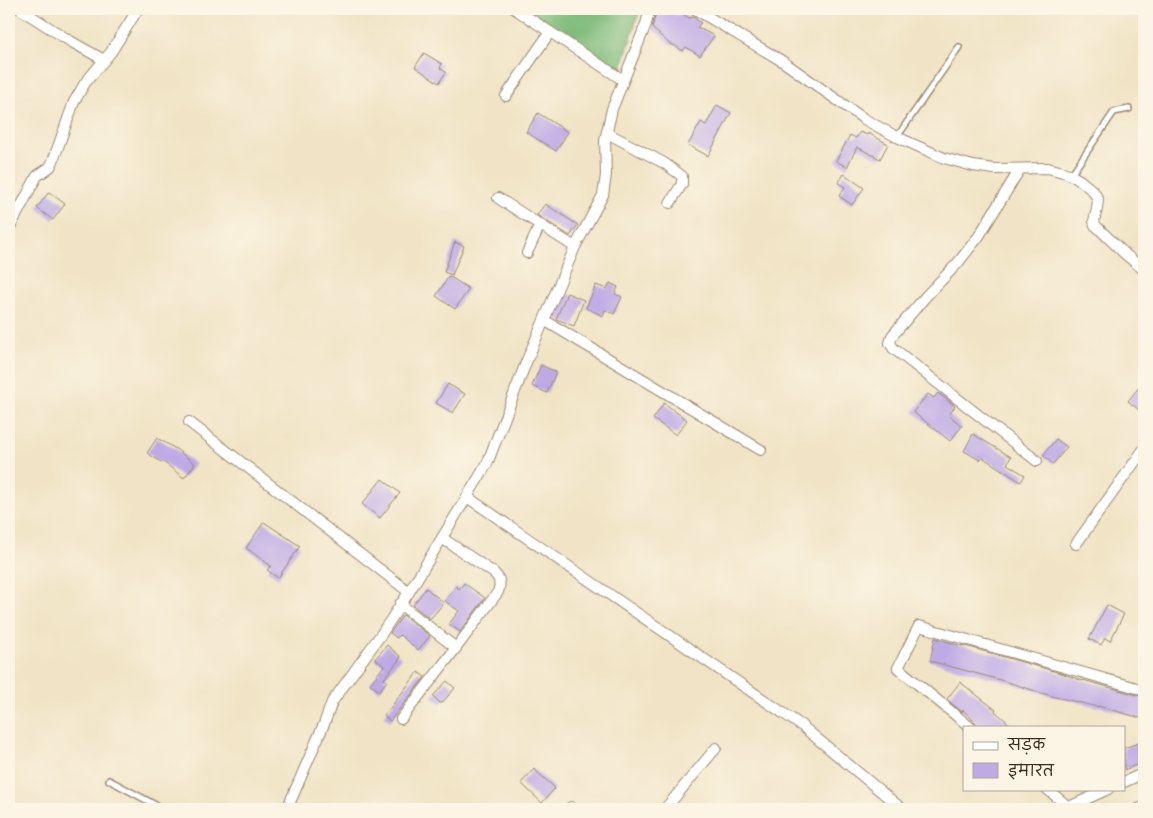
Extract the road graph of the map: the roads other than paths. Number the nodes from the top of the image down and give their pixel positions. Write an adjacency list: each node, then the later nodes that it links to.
1 (20, 9): 8 (street)
2 (138, 9): 8 (street)
3 (514, 9): 6 (street)
4 (650, 9): 9 (street)
5 (695, 9): 13 (street)
6 (550, 32): 9 (street); 10 (street)
7 (959, 47): 13 (lane)
8 (104, 60): 19 (street)
9 (623, 80): 12 (street)
10 (506, 96)
11 (1129, 109): 15 (lane)
12 (607, 134): 17 (street); 20 (street)
13 (897, 137): 14 (street)
14 (1020, 169): 15 (street); 27 (street)
15 (1071, 175): 22 (street)
16 (498, 198): 18 (street)
17 (670, 204)
18 (540, 225): 20 (street); 21 (street)
19 (9, 228)
20 (575, 247): 23 (street)
21 (527, 253)
22 (1144, 267)
23 (544, 320): 26 (street); 28 (street)
24 (190, 422): 31 (street)
25 (1144, 449): 30 (street)
26 (761, 450)
27 (1037, 461)
28 (467, 497): 29 (street); 48 (street)
29 (442, 538): 31 (street); 33 (street)
30 (1076, 544)
31 (409, 592): 32 (street)
32 (400, 604): 33 (street); 46 (street)
33 (456, 648): 35 (street)
34 (1144, 690): 36 (street)
35 (401, 719)
36 (969, 726)
37 (716, 748): 47 (street)
38 (1144, 773): 40 (street)
39 (109, 780): 45 (lane)
40 (1126, 781)
41 (1048, 790): 44 (street)
42 (1106, 790): 44 (street)
43 (1144, 807): 49 (street)
44 (1070, 808)
45 (163, 809)
46 (287, 809)
47 (666, 809)
48 (902, 809)
49 (1138, 809)

